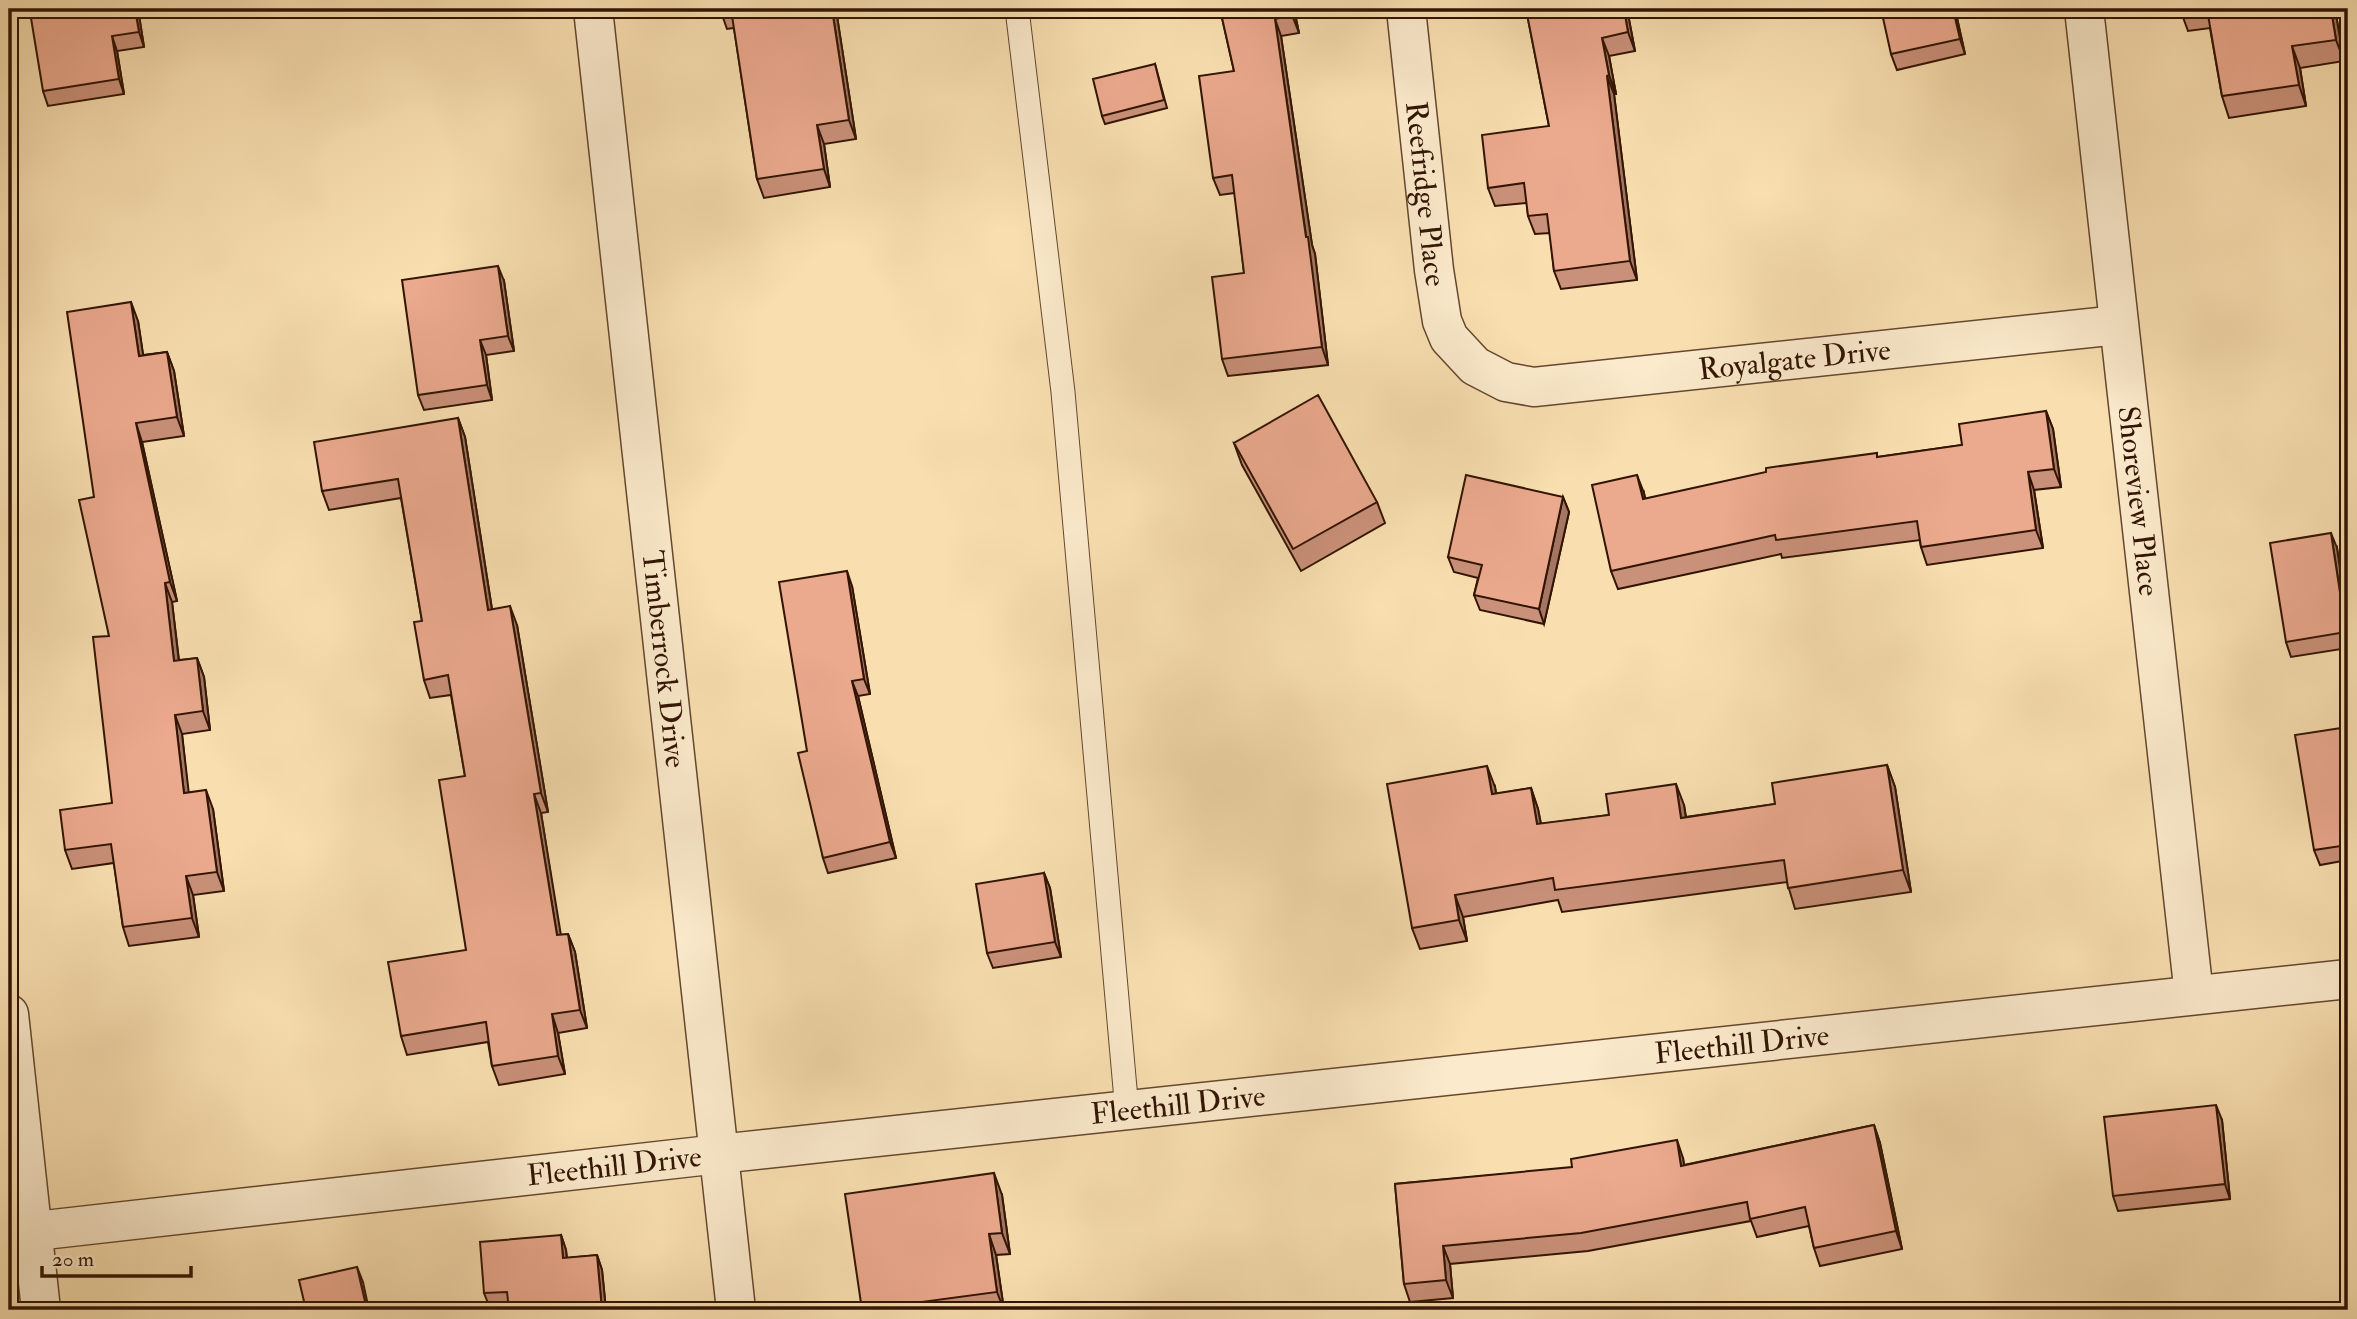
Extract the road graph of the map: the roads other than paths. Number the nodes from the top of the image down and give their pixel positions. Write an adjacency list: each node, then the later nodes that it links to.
1 (593, 9): 11 (street, Timberrock Drive)
2 (1017, 9): 10 (lane)
3 (1406, 9): 6 (street, Reefridge Place)
4 (2084, 9): 5 (street, Shoreview Place)
5 (2118, 326): 6 (street, Royalgate Drive); 8 (street, Shoreview Place)
6 (1475, 366)
7 (2348, 979): 8 (street, Fleethill Drive)
8 (2194, 995): 10 (street, Fleethill Drive)
9 (9, 1014): 12 (street)
10 (1127, 1111): 11 (street, Fleethill Drive)
11 (719, 1154): 12 (street, Fleethill Drive); 14 (street, Timberrock Drive)
12 (21, 1233): 13 (street)
13 (41, 1310)
14 (736, 1310)

